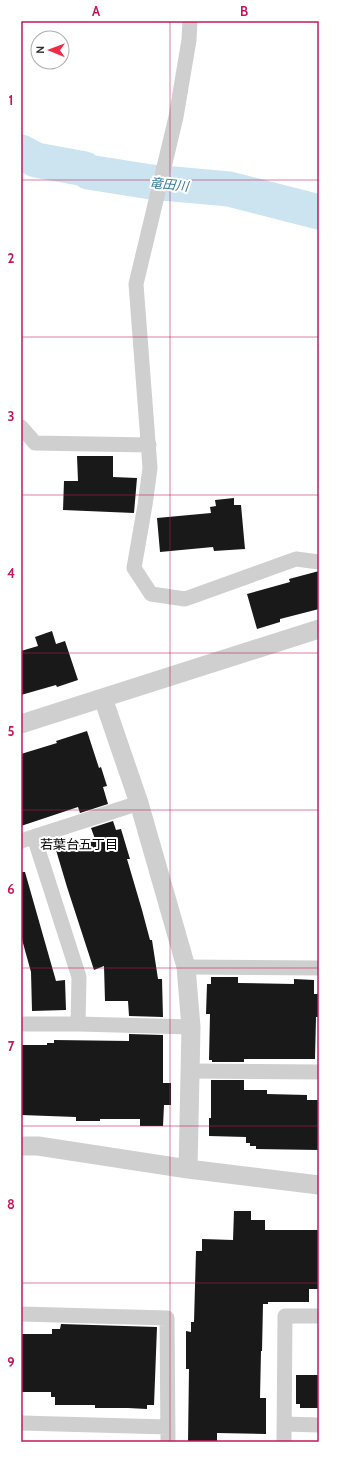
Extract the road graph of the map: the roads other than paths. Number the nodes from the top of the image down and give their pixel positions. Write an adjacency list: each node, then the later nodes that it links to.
1 (190, 21): 3 (street)
2 (21, 427): 3 (street)
3 (148, 445): 4 (street)
4 (319, 562)
5 (319, 630): 6 (street)
6 (103, 698): 7 (street); 8 (street)
7 (21, 724)
8 (139, 803): 9 (street); 10 (street)
9 (27, 839): 13 (street)
10 (186, 967): 11 (street); 14 (street)
11 (319, 968)
12 (21, 1024): 13 (street)
13 (78, 1024): 14 (street)
14 (190, 1027): 15 (street)
15 (190, 1071): 16 (street); 18 (street)
16 (319, 1072)
17 (21, 1146): 18 (street)
18 (188, 1169): 19 (street)
19 (319, 1185)
20 (21, 1314): 25 (street)
21 (319, 1316): 23 (street)
22 (21, 1423): 25 (street)
23 (284, 1424): 24 (street); 27 (street)
24 (319, 1425)
25 (168, 1427): 26 (street)
26 (168, 1442)
27 (284, 1442)

